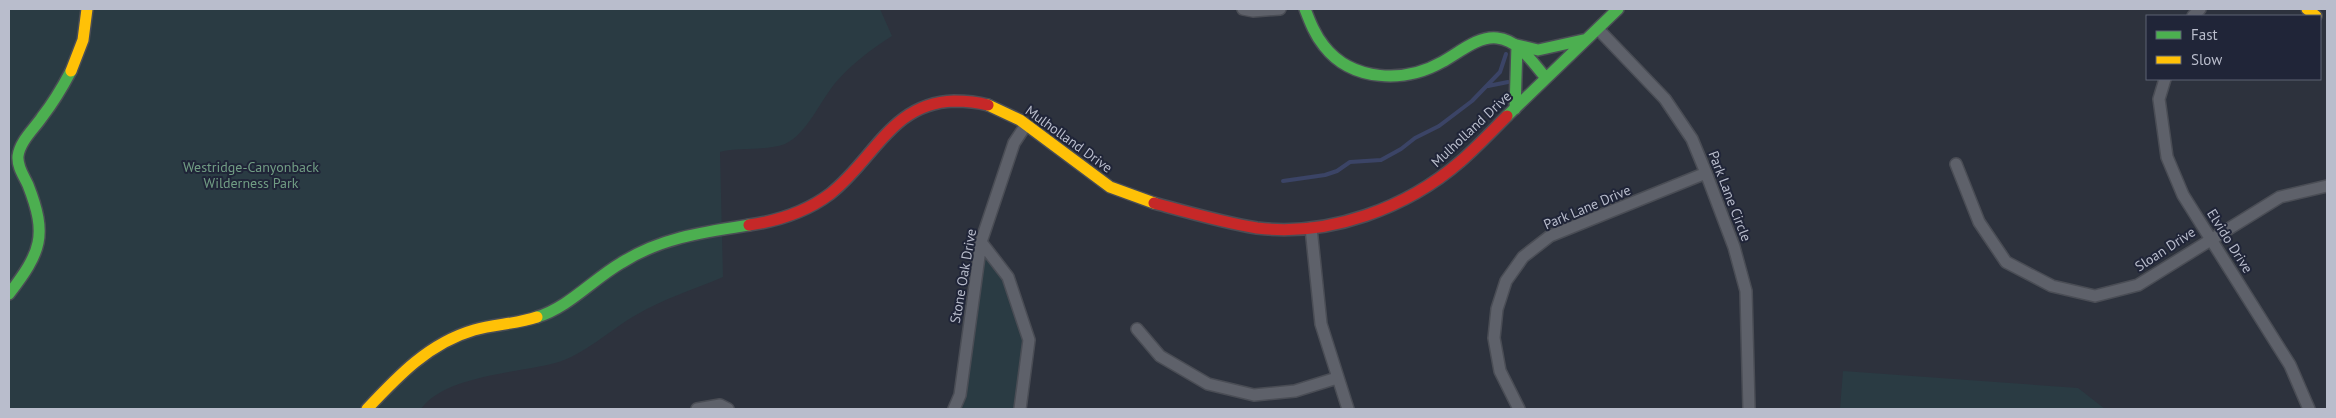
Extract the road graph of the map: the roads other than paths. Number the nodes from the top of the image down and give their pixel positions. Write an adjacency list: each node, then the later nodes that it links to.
1 (87, 9): 19 (main road)
2 (1243, 9): 3 (street)
3 (1280, 9)
4 (1306, 9): 8 (main road)
5 (1618, 9): 6 (main road, Mulholland Drive)
6 (1598, 29): 7 (main road, Mulholland Drive); 14 (street, Park Lane Circle)
7 (1585, 40): 8 (main road); 9 (main road, Mulholland Drive)
8 (1517, 46): 9 (main road); 11 (main road)
9 (1546, 78): 11 (main road, Mulholland Drive)
10 (2165, 80): 17 (street, Elvido Drive)
11 (1515, 110): 16 (main road, Mulholland Drive)
12 (1026, 124): 16 (main road, Mulholland Drive); 18 (street, Stone Oak Drive); 22 (main road, Mulholland Drive)
13 (1956, 164): 17 (street, Sloan Drive)
14 (1706, 173): 28 (street, Park Lane Drive); 29 (street, Park Lane Circle)
15 (2327, 186): 17 (street, Sloan Drive)
16 (1311, 228): 21 (street)
17 (2210, 238): 30 (street, Elvido Drive)
18 (981, 242): 25 (street, Stone Oak Drive); 26 (street)
19 (9, 294)
20 (1137, 329): 21 (street)
21 (1337, 378): 27 (street)
22 (367, 409)
23 (697, 409): 24 (street)
24 (728, 409)
25 (954, 409)
26 (1020, 409)
27 (1348, 409)
28 (1519, 409)
29 (1749, 409)
30 (2309, 409)

